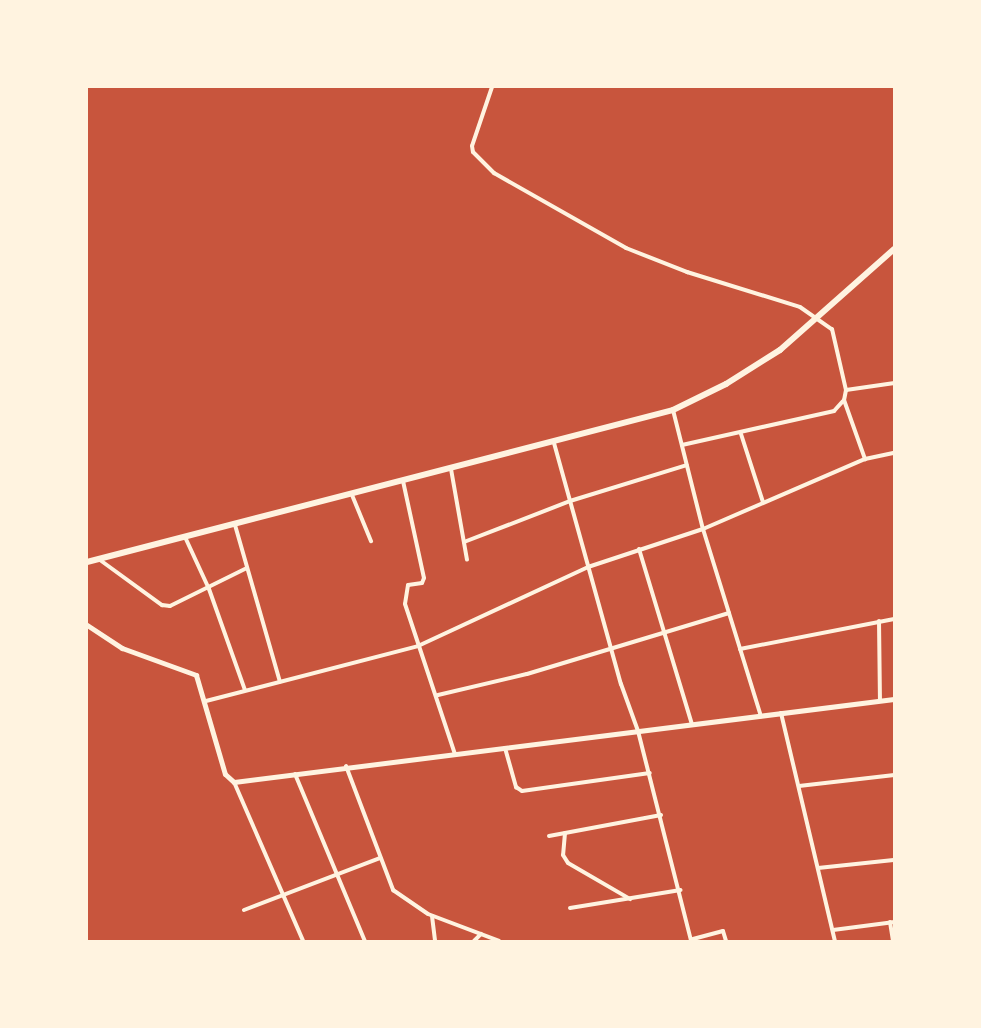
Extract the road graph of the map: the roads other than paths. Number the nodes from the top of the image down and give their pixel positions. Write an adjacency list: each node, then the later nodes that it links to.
1 (492, 87): 4 (street)
2 (894, 249): 6 (main road)
3 (894, 383): 4 (street)
4 (846, 390): 5 (street)
5 (843, 400): 7 (street); 11 (street)
6 (673, 410): 8 (main road); 9 (street)
7 (741, 434): 9 (street); 17 (street)
8 (554, 443): 13 (main road); 16 (street)
9 (682, 445): 12 (street)
10 (894, 453): 11 (street)
11 (865, 459): 17 (street)
12 (687, 465): 16 (street); 19 (street)
13 (451, 469): 14 (main road); 22 (street)
14 (403, 482): 15 (main road); 35 (street)
15 (352, 495): 18 (main road); 21 (street)
16 (570, 501): 22 (street); 27 (street)
17 (763, 502): 19 (street)
18 (235, 525): 20 (main road); 28 (street)
19 (703, 529): 23 (street); 30 (street)
20 (185, 537): 24 (main road); 29 (street)
21 (371, 541)
22 (464, 542): 25 (street)
23 (639, 549): 27 (street); 34 (street)
24 (99, 559): 26 (main road); 29 (street)
25 (467, 560)
26 (87, 562)
27 (588, 567): 35 (street); 36 (street)
28 (245, 569): 29 (street); 38 (street)
29 (209, 589): 39 (street)
30 (729, 613): 34 (street); 37 (street)
31 (894, 619): 32 (street)
32 (879, 621): 37 (street); 43 (street)
33 (87, 625): 42 (street)
34 (663, 633): 36 (street); 46 (street)
35 (418, 646): 38 (street); 40 (street)
36 (611, 647): 40 (street); 47 (street)
37 (740, 649): 45 (street)
38 (280, 682): 39 (street)
39 (245, 690): 42 (street)
40 (438, 695): 49 (street)
41 (894, 699): 43 (street)
42 (206, 701): 54 (street)
43 (880, 701): 44 (street)
44 (781, 713): 45 (street); 55 (street)
45 (761, 716): 46 (street)
46 (692, 724): 47 (street)
47 (638, 731): 48 (street); 52 (street)
48 (504, 748): 49 (street); 52 (street)
49 (455, 754): 50 (street)
50 (346, 766): 51 (street); 59 (street)
51 (294, 773): 54 (street); 62 (street)
52 (650, 773): 56 (street)
53 (894, 775): 55 (street)
54 (234, 782): 64 (street)
55 (800, 786): 61 (street)
56 (661, 815): 57 (street); 63 (street)
57 (565, 833): 58 (street); 65 (street)
58 (549, 836)
59 (380, 858): 62 (street); 68 (street)
60 (894, 860): 61 (street)
61 (818, 868): 70 (street)
62 (338, 877): 64 (street); 75 (street)
63 (681, 890): 65 (street); 73 (street)
64 (283, 897): 67 (street); 74 (street)
65 (631, 900): 66 (street)
66 (570, 908)
67 (244, 910)
68 (432, 916): 71 (street); 76 (street)
69 (892, 922): 70 (street); 80 (street)
70 (833, 930): 79 (street)
71 (481, 934): 72 (street); 77 (street)
72 (476, 940)
73 (692, 940): 78 (street)
74 (303, 941)
75 (365, 941)
76 (435, 941)
77 (499, 941)
78 (726, 941)
79 (834, 941)
80 (893, 941)

